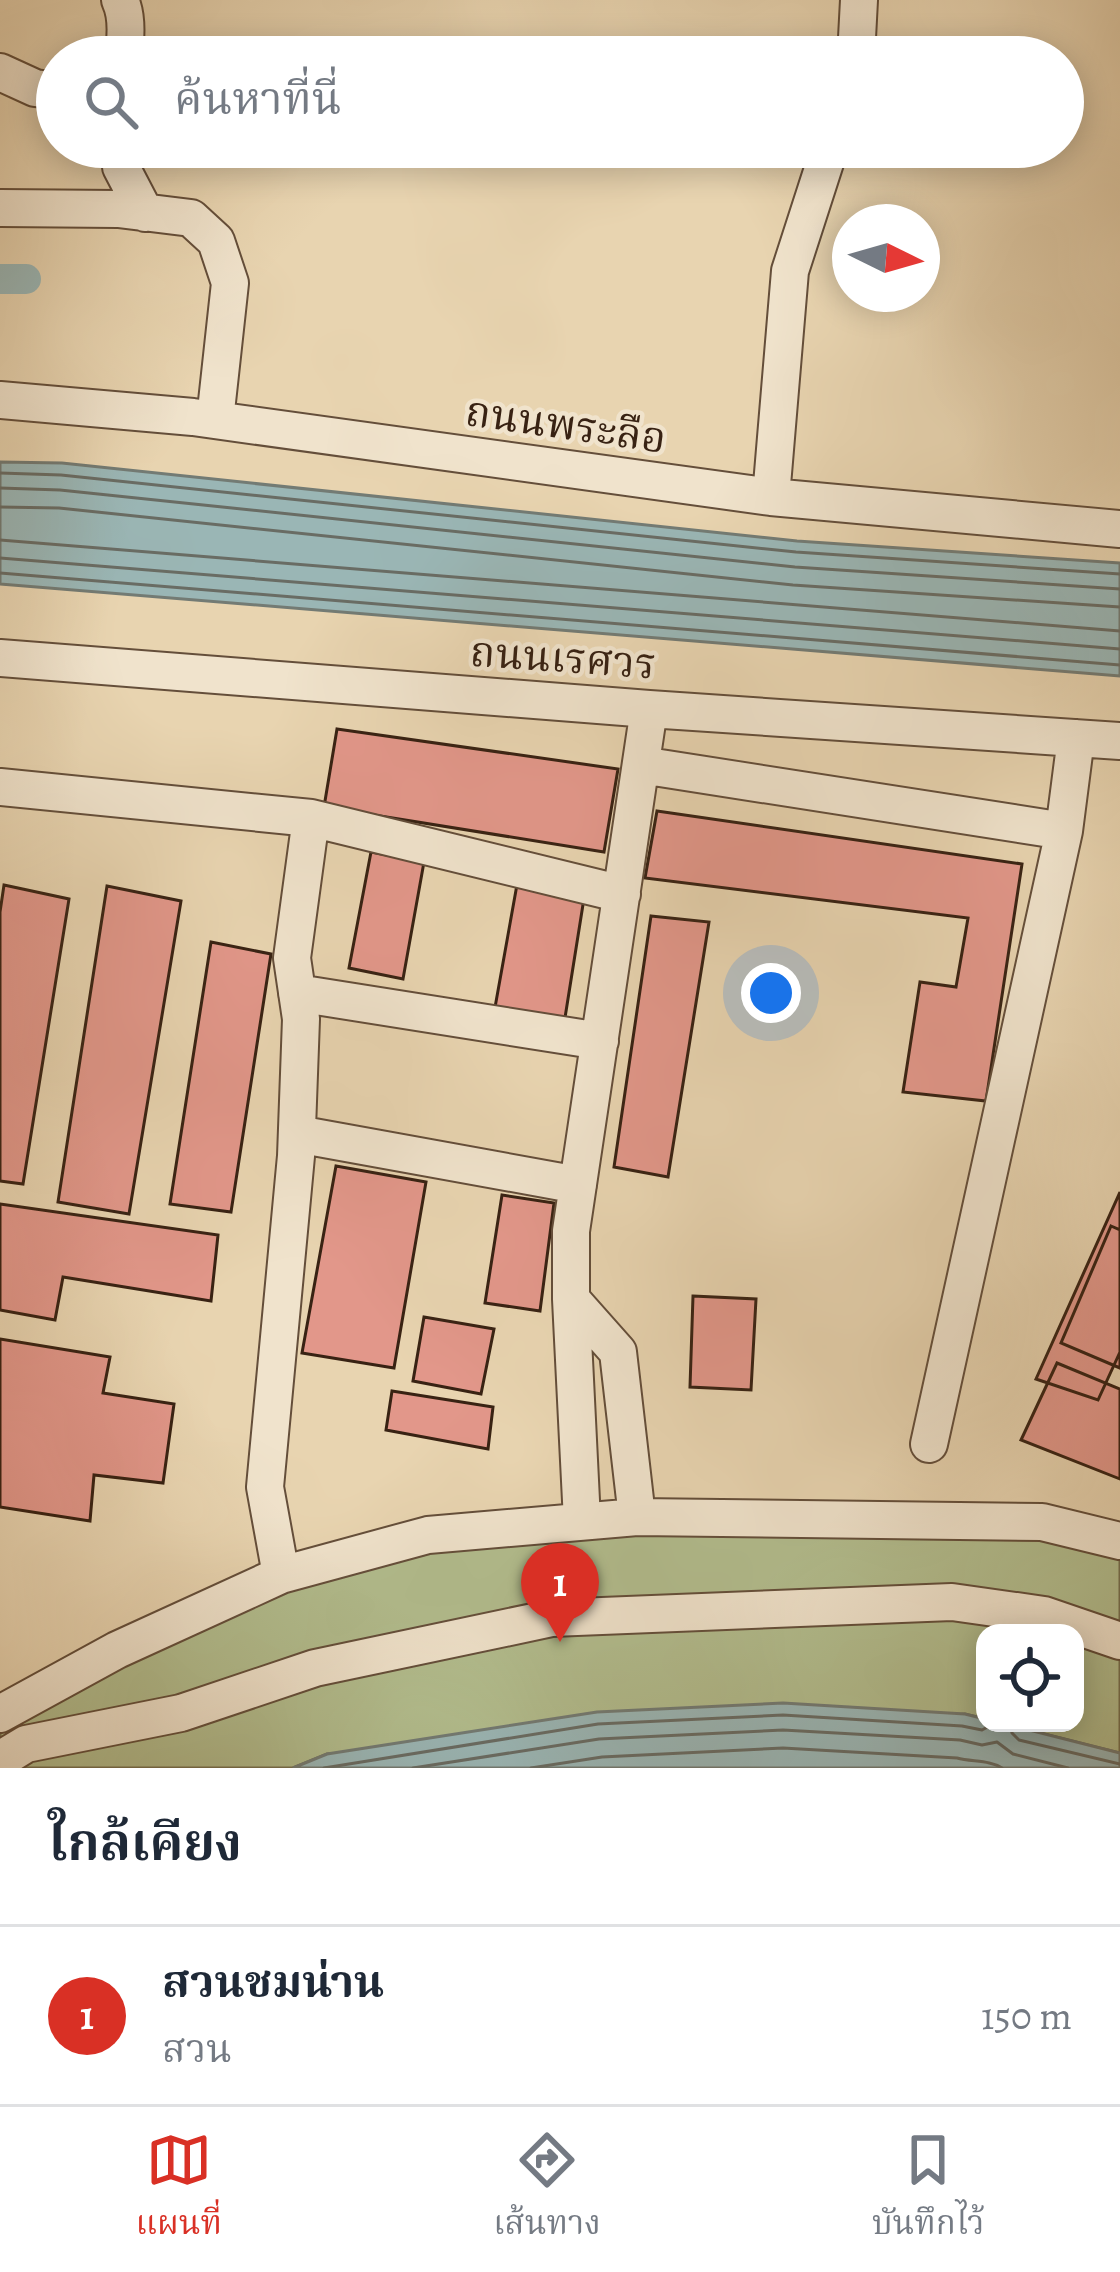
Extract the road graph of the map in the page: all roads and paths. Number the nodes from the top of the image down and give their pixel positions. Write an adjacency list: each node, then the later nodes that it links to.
1 (120, 0): 3 (street)
2 (859, 0): 4 (street)
3 (126, 36)
4 (857, 36)
5 (0, 72): 6 (street)
6 (36, 88)
7 (122, 168): 10 (street)
8 (823, 168): 13 (street)
9 (0, 208): 10 (street)
10 (145, 213): 12 (street)
11 (0, 400): 12 (street, ถนนพระลือ)
12 (215, 420): 13 (street, ถนนพระลือ)
13 (771, 497): 14 (street, ถนนพระลือ)
14 (1120, 529)
15 (0, 658): 16 (street, ถนนเรศวร)
16 (649, 710): 17 (street, ถนนเรศวร); 19 (street)
17 (1076, 738): 18 (street, ถนนเรศวร); 22 (street)
18 (1120, 741)
19 (641, 764): 22 (street); 23 (street)
20 (0, 787): 21 (street)
21 (311, 818): 23 (street); 24 (street)
22 (1064, 831): 29 (street)
23 (622, 894): 25 (street)
24 (297, 993): 25 (street); 26 (street)
25 (600, 1041): 27 (street)
26 (296, 1134): 27 (street); 33 (street)
27 (578, 1185): 28 (street)
28 (571, 1300): 30 (street); 31 (street)
29 (929, 1444)
30 (637, 1517): 31 (street); 32 (street)
31 (582, 1521): 33 (street)
32 (1120, 1540)
33 (281, 1575): 35 (street)
34 (1120, 1641): 36 (street)
35 (0, 1714)
36 (0, 1760)

